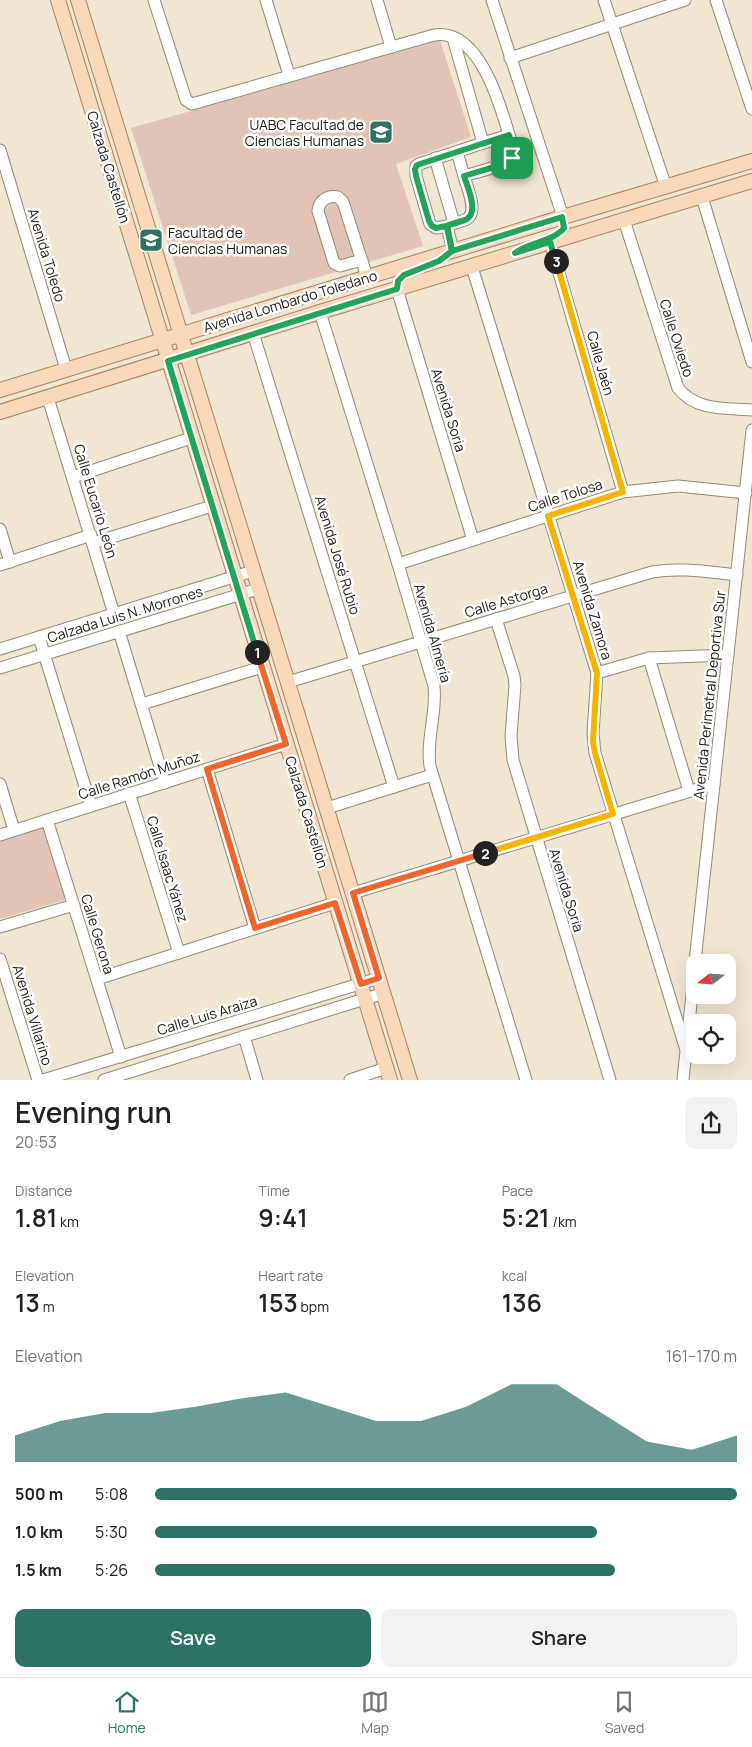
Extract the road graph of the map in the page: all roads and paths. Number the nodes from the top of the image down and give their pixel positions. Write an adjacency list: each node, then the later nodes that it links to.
1 (58, 0): 39 (main road, Calzada Castellón)
2 (78, 0): 38 (main road, Calzada Castellón)
3 (154, 0): 14 (street)
4 (266, 0): 14 (street)
5 (377, 0): 12 (street)
6 (492, 0): 13 (street)
7 (604, 0): 10 (street)
8 (685, 0): 10 (street)
9 (716, 0): 15 (street)
10 (612, 24): 13 (street); 24 (street)
11 (453, 38): 12 (street); 16 (street); 17 (street)
12 (391, 47): 14 (street)
13 (510, 58): 26 (street)
14 (289, 75)
15 (752, 109)
16 (509, 135): 17 (street); 22 (street)
17 (483, 144): 19 (street)
18 (0, 150): 43 (street, Avenida Toledo)
19 (457, 152): 20 (street); 22 (street)
20 (435, 158): 28 (street); 28 (street)
21 (752, 161): 24 (main road, Avenida Lombardo Toledano)
22 (464, 176): 28 (street)
23 (752, 181): 25 (main road, Avenida Lombardo Toledano)
24 (666, 187): 26 (main road, Avenida Lombardo Toledano)
25 (702, 197): 27 (main road, Avenida Lombardo Toledano); 42 (street)
26 (562, 217): 30 (main road, Avenida Lombardo Toledano); 31 (main road)
27 (624, 220): 29 (main road, Avenida Lombardo Toledano); 46 (street, Calle Oviedo)
28 (450, 224): 30 (street)
29 (550, 242): 31 (main road, Avenida Lombardo Toledano); 51 (street, Calle Jaén)
30 (452, 251): 34 (main road, Avenida Lombardo Toledano); 35 (main road)
31 (515, 253): 33 (main road, Avenida Lombardo Toledano)
32 (359, 261): 32 (street); 34 (street)
33 (472, 267): 35 (main road, Avenida Lombardo Toledano); 54 (street, Avenida Zamora)
34 (364, 278): 36 (main road); 38 (main road, Avenida Lombardo Toledano)
35 (397, 289): 36 (main road, Avenida Lombardo Toledano); 57 (street, Avenida Soria)
36 (320, 312): 37 (main road, Avenida Lombardo Toledano); 59 (street, Avenida Almería)
37 (253, 333): 40 (main road, Avenida Lombardo Toledano); 75 (street, Avenida José Rubio)
38 (180, 334): 39 (main road, Avenida Lombardo Toledano); 40 (main road, Calzada Castellón)
39 (162, 340): 41 (main road, Calzada Castellón); 43 (main road, Avenida Lombardo Toledano)
40 (186, 355): 41 (main road, Avenida Lombardo Toledano); 60 (main road, Calzada Castellón)
41 (168, 361): 45 (main road, Avenida Lombardo Toledano); 49 (main road, Calzada Castellón)
42 (752, 362)
43 (66, 369): 44 (main road, Avenida Lombardo Toledano)
44 (0, 390)
45 (48, 398): 47 (main road, Avenida Lombardo Toledano); 50 (street, Calle Eucario León)
46 (752, 410)
47 (0, 412)
48 (752, 430): 52 (street, Avenida Perimetral Deportiva Sur)
49 (191, 438): 50 (street); 53 (main road, Calzada Castellón)
50 (73, 477): 56 (street, Calle Eucario León)
51 (623, 492): 52 (street, Calle Tolosa); 54 (street, Calle Tolosa)
52 (746, 493): 61 (street, Avenida Perimetral Deportiva Sur)
53 (212, 506): 56 (street); 62 (main road, Calzada Castellón)
54 (548, 516): 57 (street, Calle Tolosa); 65 (street, Avenida Zamora)
55 (0, 529): 58 (street)
56 (92, 539): 58 (street); 66 (street, Calle Eucario León)
57 (472, 540): 59 (street, Calle Tolosa)
58 (5, 563)
59 (398, 564): 70 (street, Avenida Almería)
60 (253, 571): 62 (street, Calzada Luis N. Morrones); 63 (main road, Calzada Castellón)
61 (737, 575): 65 (street, Calle Astorga); 73 (street, Avenida Perimetral Deportiva Sur)
62 (234, 577): 64 (main road, Calzada Castellón); 66 (street, Calzada Luis N. Morrones)
63 (258, 589): 64 (street, Calzada Luis N. Morrones); 79 (main road, Calzada Castellón)
64 (240, 595): 68 (street, Calzada Luis N. Morrones); 76 (main road, Calzada Castellón)
65 (573, 596): 67 (street, Calle Astorga); 78 (street, Avenida Zamora)
66 (114, 614): 69 (street, Calzada Luis N. Morrones)
67 (496, 619): 70 (street, Calle Astorga); 96 (street, Avenida Soria)
68 (119, 631): 72 (street, Calzada Luis N. Morrones); 80 (street)
69 (39, 637): 71 (street, Calzada Luis N. Morrones); 72 (street)
70 (422, 642): 75 (street, Calle Astorga); 83 (street, Avenida Almería)
71 (0, 649)
72 (44, 655): 77 (street, Calzada Luis N. Morrones); 90 (street)
73 (728, 655): 74 (street); 86 (street, Avenida Perimetral Deportiva Sur)
74 (649, 658): 78 (street); 88 (street)
75 (355, 661): 79 (street, Calle Astorga); 87 (street, Avenida José Rubio)
76 (262, 667): 80 (street); 81 (main road, Calzada Castellón)
77 (0, 668)
78 (597, 673): 92 (street, Avenida Zamora)
79 (288, 682): 91 (main road, Calzada Castellón)
80 (142, 704): 84 (street)
81 (286, 744): 82 (street, Calle Ramón Muñoz); 99 (main road, Calzada Castellón)
82 (207, 769): 84 (street, Calle Ramón Muñoz); 102 (street)
83 (432, 775): 87 (street); 97 (street, Avenida Almería)
84 (165, 783): 89 (street, Calle Ramón Muñoz)
85 (0, 784): 94 (street)
86 (714, 784): 88 (street); 104 (street, Avenida Perimetral Deportiva Sur)
87 (394, 787): 91 (street)
88 (689, 791): 92 (street)
89 (130, 794): 90 (street, Calle Ramón Muñoz); 103 (street, Calle Isaac Yánez)
90 (91, 806): 93 (street, Calle Ramón Muñoz)
91 (327, 808): 98 (main road, Calzada Castellón)
92 (613, 814): 96 (street); 114 (street, Avenida Zamora)
93 (47, 820): 94 (street, Calle Ramón Muñoz); 100 (street, Calle Gerona)
94 (14, 830): 95 (street, Calle Ramón Muñoz)
95 (0, 835)
96 (535, 837): 97 (street); 124 (street, Avenida Soria)
97 (459, 861): 98 (street); 123 (street, Avenida Almería)
98 (353, 893): 106 (main road, Calzada Castellón)
99 (335, 903): 102 (street); 108 (main road, Calzada Castellón)
100 (74, 905): 101 (street); 107 (street, Calle Gerona)
101 (0, 928)
102 (255, 928): 103 (street)
103 (179, 953): 107 (street)
104 (696, 954)
105 (0, 959): 117 (street, Avenida Villarino)
106 (379, 978): 108 (street, Calle Luis Araiza); 109 (main road, Calzada Castellón)
107 (97, 979): 115 (street, Calle Gerona)
108 (361, 984): 110 (main road, Calzada Castellón); 111 (street, Calle Luis Araiza)
109 (384, 993): 110 (street); 122 (main road, Calzada Castellón)
110 (365, 999): 112 (street); 116 (main road, Calzada Castellón)
111 (199, 1034): 113 (street); 115 (street, Calle Luis Araiza)
112 (244, 1036): 113 (street); 120 (street)
113 (204, 1049): 119 (street)
114 (686, 1050): 125 (street)
115 (121, 1057): 118 (street, Calle Luis Araiza)
116 (388, 1074): 121 (street)
117 (38, 1080)
118 (43, 1080)
119 (104, 1080)
120 (257, 1080)
121 (350, 1080)
122 (410, 1080)
123 (526, 1080)
124 (610, 1080)
125 (683, 1080)

